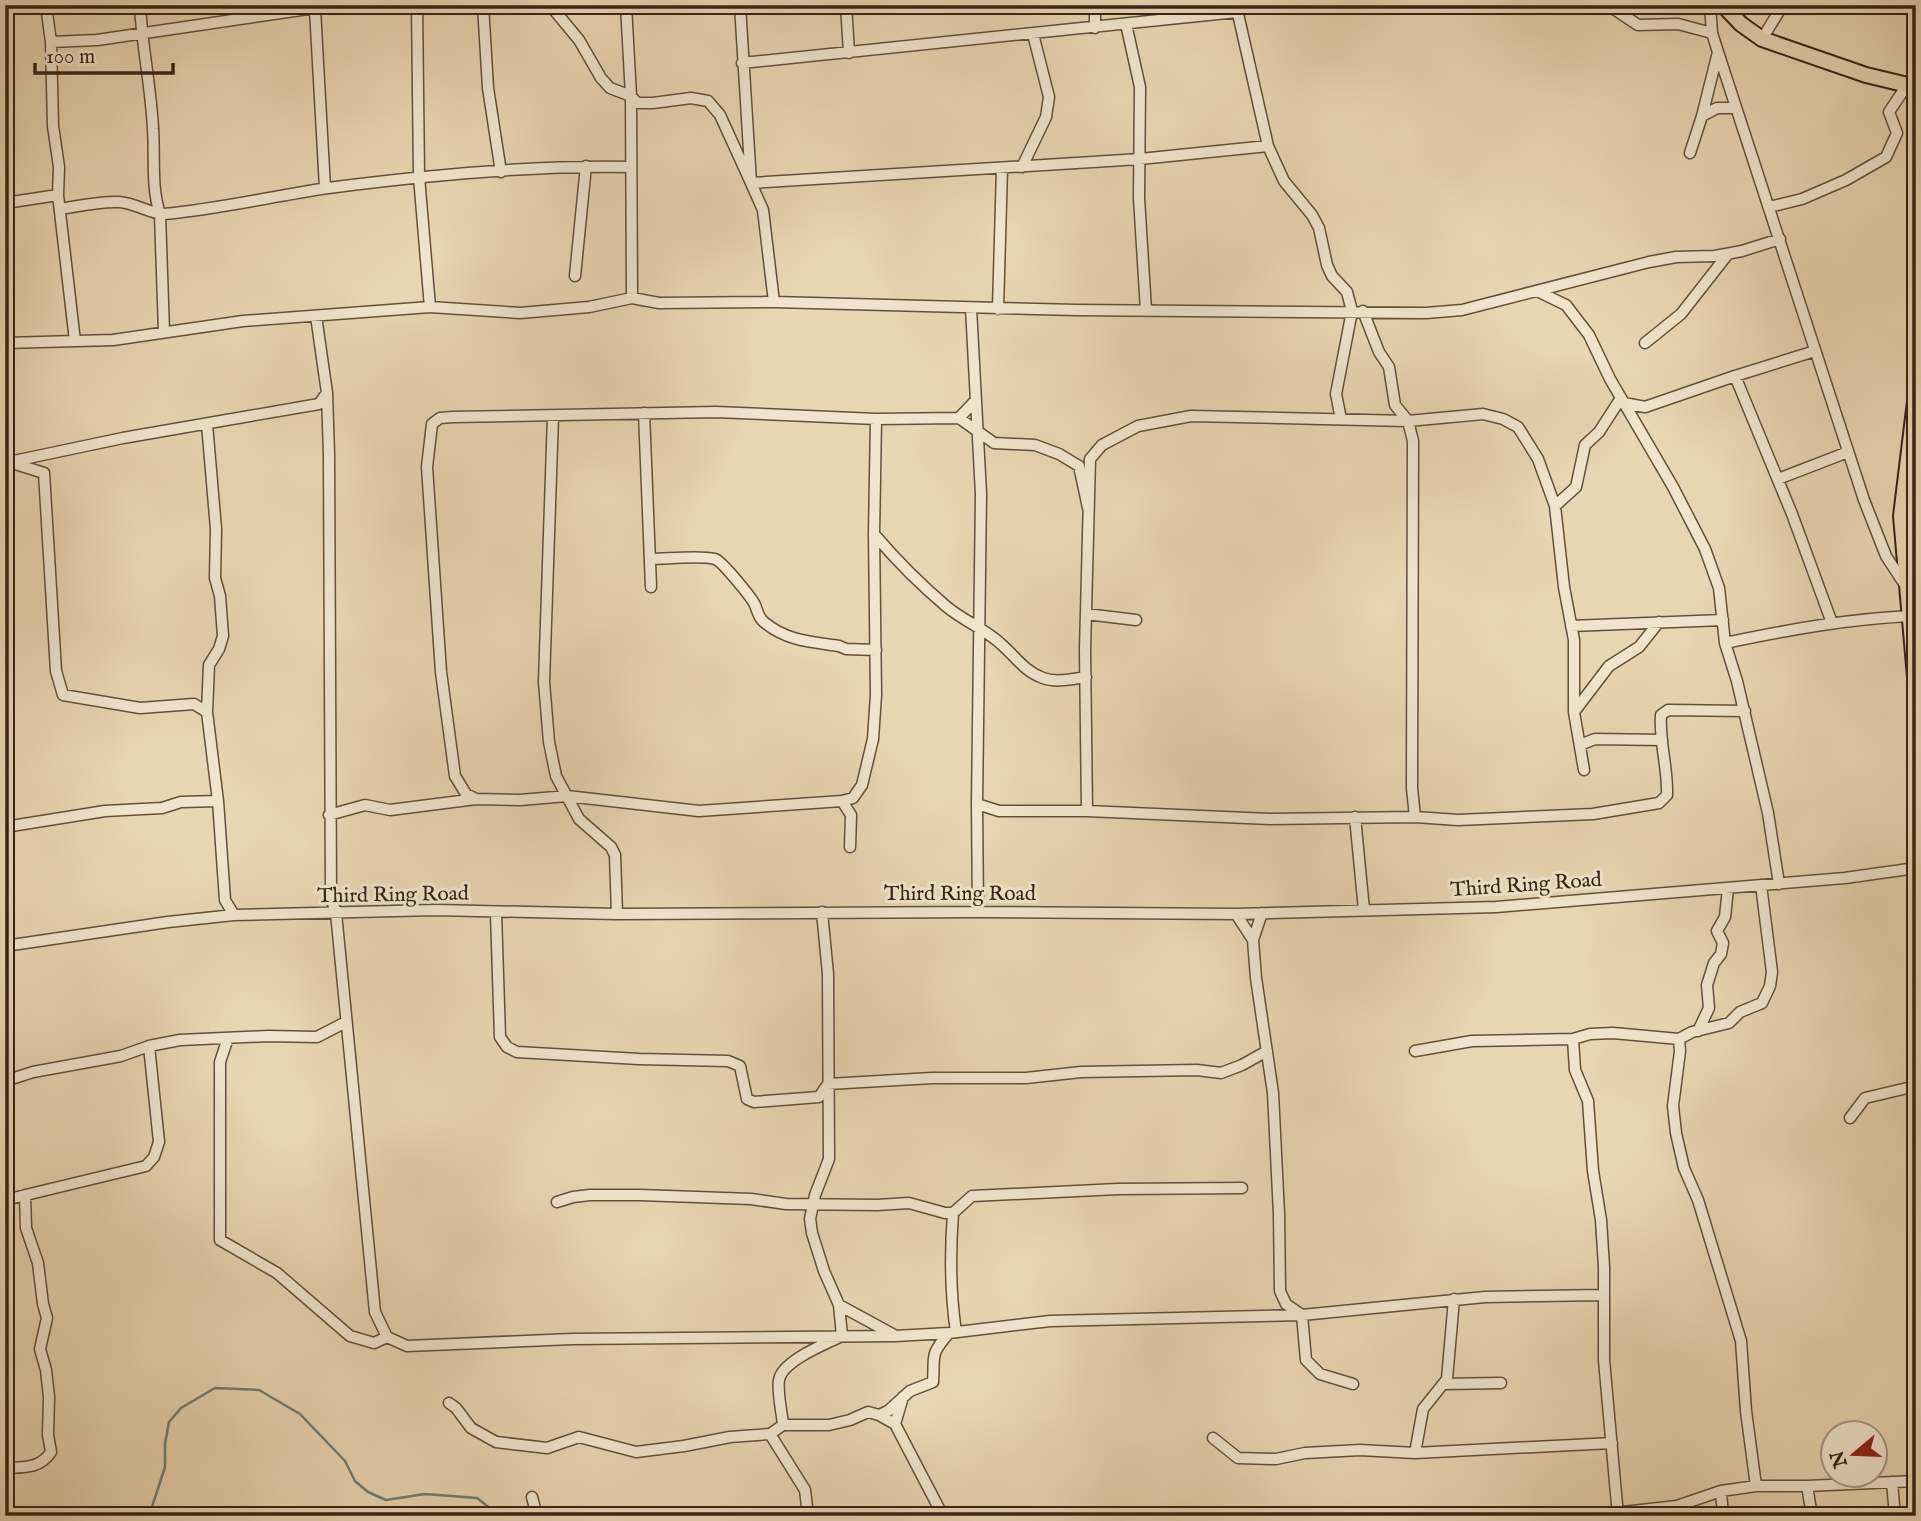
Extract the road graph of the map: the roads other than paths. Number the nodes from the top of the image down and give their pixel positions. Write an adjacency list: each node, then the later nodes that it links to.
1 (46, 5): 23 (street)
2 (141, 5): 19 (street)
3 (335, 5): 15 (street)
4 (417, 5): 39 (street)
5 (483, 5): 38 (street)
6 (550, 5): 28 (street)
7 (626, 5): 28 (street)
8 (740, 5): 26 (street)
9 (846, 5): 25 (street)
10 (1095, 5): 18 (street)
11 (1608, 5): 20 (street)
12 (1710, 5): 20 (street)
13 (1723, 5): 22 (highway)
14 (1783, 5): 22 (street)
15 (315, 9): 19 (street); 41 (street)
16 (1237, 9): 17 (street); 31 (street)
17 (1126, 24): 18 (street); 33 (street)
18 (1095, 28): 21 (street)
19 (142, 33): 23 (street); 46 (street)
20 (1712, 33): 24 (street)
21 (1033, 34): 25 (street); 36 (street)
22 (1762, 39): 27 (highway)
23 (51, 42): 42 (street)
24 (1718, 52): 29 (street); 30 (street)
25 (849, 53): 26 (street)
26 (742, 63): 40 (street)
27 (1911, 86): 44 (street)
28 (631, 96): 35 (street); 40 (street)
29 (1736, 108): 30 (street); 44 (street)
30 (1702, 116): 32 (street)
31 (1268, 146): 33 (street); 59 (street)
32 (1690, 153)
33 (1140, 159): 36 (street); 58 (street)
34 (586, 166): 35 (street); 38 (street); 49 (street)
35 (631, 167): 52 (street)
36 (1021, 167): 37 (street)
37 (1002, 168): 40 (street); 57 (street)
38 (501, 172): 39 (street)
39 (419, 177): 41 (street); 55 (street)
40 (751, 183): 53 (street)
41 (325, 188): 46 (street)
42 (58, 195): 43 (street); 45 (street)
43 (5, 203)
44 (1769, 207): 47 (street)
45 (60, 209): 46 (street); 63 (street)
46 (160, 214): 62 (street)
47 (1780, 239): 48 (street); 66 (street)
48 (1728, 254): 50 (street); 65 (street)
49 (575, 276)
50 (1566, 284): 51 (street); 54 (street)
51 (1537, 291): 54 (street); 60 (street)
52 (632, 298): 53 (street); 55 (street)
53 (774, 302): 56 (street)
54 (1566, 305): 71 (street)
55 (430, 307): 61 (street)
56 (971, 308): 57 (street); 70 (street)
57 (998, 309): 58 (street)
58 (1146, 310): 59 (street)
59 (1352, 310): 60 (street); 77 (street)
60 (1363, 311): 78 (street)
61 (316, 316): 62 (street); 68 (street)
62 (164, 332): 63 (street)
63 (75, 341): 64 (street)
64 (5, 343)
65 (1645, 343)
66 (1815, 351): 67 (street); 82 (street)
67 (1735, 376): 72 (street); 84 (street)
68 (327, 393): 80 (street); 118 (street)
69 (1916, 393): 92 (highway)
70 (976, 400): 75 (street); 81 (street)
71 (1623, 401): 72 (street); 79 (street); 85 (street)
72 (1645, 407): 79 (street)
73 (644, 413): 74 (street); 76 (street); 88 (street)
74 (553, 416): 111 (street); 112 (street)
75 (959, 418): 76 (street); 81 (street)
76 (876, 419): 87 (street)
77 (1341, 419): 78 (street); 86 (street)
78 (1408, 421): 85 (street); 120 (street)
79 (1634, 421): 96 (street)
80 (207, 424): 83 (street); 106 (street)
81 (977, 429): 86 (street); 100 (street)
82 (1848, 452): 84 (street); 92 (street)
83 (7, 462): 106 (street)
84 (1778, 479): 98 (street)
85 (1555, 506): 99 (street)
86 (1088, 508): 93 (street)
87 (874, 534): 89 (street); 90 (street)
88 (650, 559): 91 (street); 102 (street)
89 (895, 559): 90 (street); 100 (street)
90 (874, 566): 102 (street)
91 (651, 587)
92 (1910, 591): 94 (highway)
93 (1086, 614): 95 (street); 103 (street)
94 (1910, 616): 98 (street); 104 (highway)
95 (1136, 620)
96 (1723, 620): 97 (street); 101 (street)
97 (1658, 622): 99 (street); 107 (street)
98 (1832, 623): 101 (street)
99 (1571, 626): 107 (street)
100 (978, 629): 103 (street); 115 (street)
101 (1726, 643): 105 (street)
102 (876, 650): 114 (street)
103 (1086, 677): 117 (street)
104 (1916, 689)
105 (1745, 711): 108 (street); 125 (street)
106 (207, 712): 113 (street)
107 (1574, 712): 109 (street)
108 (1662, 740): 109 (street); 120 (street)
109 (1580, 745): 110 (street)
110 (1584, 770)
111 (567, 796): 112 (street); 114 (street); 134 (street)
112 (476, 799): 118 (street)
113 (218, 801): 122 (street); 136 (street)
114 (842, 801): 123 (street)
115 (977, 804): 116 (street); 121 (street)
116 (999, 811): 117 (street); 121 (street)
117 (1087, 811): 119 (street)
118 (330, 815): 133 (street)
119 (1355, 817): 120 (street); 128 (street)
120 (1415, 817)
121 (978, 823): 130 (street)
122 (5, 827)
123 (850, 847)
124 (1916, 869): 125 (street, Third Ring Road)
125 (1779, 884): 126 (street, Third Ring Road)
126 (1761, 885): 127 (street, Third Ring Road); 140 (street)
127 (1728, 888): 128 (street, Third Ring Road); 140 (street)
128 (1364, 910): 132 (street, Third Ring Road)
129 (822, 912): 130 (street, Third Ring Road); 134 (street, Third Ring Road); 148 (street)
130 (978, 912): 135 (street, Third Ring Road)
131 (496, 913): 133 (street, Third Ring Road); 134 (street, Third Ring Road); 148 (street)
132 (1262, 913): 135 (street, Third Ring Road); 137 (street)
133 (336, 914): 136 (street, Third Ring Road); 139 (street)
134 (617, 914)
135 (1236, 914): 137 (street)
136 (234, 915): 138 (street, Third Ring Road)
137 (1253, 940): 145 (street)
138 (5, 946)
139 (346, 1023): 141 (street); 164 (street)
140 (1698, 1031): 143 (street)
141 (228, 1038): 144 (street); 164 (street)
142 (1573, 1039): 143 (street); 146 (street); 157 (street)
143 (1679, 1039): 180 (street)
144 (149, 1046): 147 (street); 152 (street)
145 (1267, 1051): 148 (street); 160 (street)
146 (1415, 1051)
147 (5, 1081)
148 (828, 1084): 155 (street)
149 (1916, 1086): 150 (street)
150 (1850, 1118)
151 (1242, 1188): 156 (street)
152 (25, 1195): 153 (street); 177 (street)
153 (5, 1200)
154 (558, 1202): 155 (street)
155 (814, 1205): 156 (street); 159 (street)
156 (953, 1213): 161 (street)
157 (1603, 1295): 158 (street); 175 (street)
158 (1454, 1299): 160 (street); 167 (street)
159 (839, 1305): 162 (street); 163 (street)
160 (1302, 1315): 161 (street); 166 (street)
161 (952, 1333): 163 (street); 168 (street)
162 (842, 1336): 163 (street); 164 (street); 172 (street)
163 (895, 1336)
164 (387, 1337)
165 (1501, 1382): 167 (street)
166 (1353, 1384)
167 (1443, 1384): 176 (street)
168 (903, 1397): 170 (street); 171 (street)
169 (449, 1404): 173 (street)
170 (883, 1413): 171 (street); 172 (street)
171 (895, 1424): 187 (street)
172 (783, 1426): 173 (street)
173 (770, 1434): 186 (street)
174 (1213, 1438): 176 (street)
175 (1612, 1443): 176 (street); 184 (street)
176 (1415, 1453)
177 (5, 1468)
178 (1916, 1481): 179 (street)
179 (1892, 1482): 181 (street); 191 (street)
180 (1756, 1486): 181 (street); 182 (street)
181 (1807, 1486): 190 (street)
182 (1721, 1491): 184 (street); 189 (street)
183 (532, 1497): 185 (street)
184 (1618, 1514): 188 (street)
185 (537, 1516)
186 (808, 1516)
187 (943, 1516)
188 (1587, 1516)
189 (1723, 1516)
190 (1812, 1516)
191 (1895, 1516)

